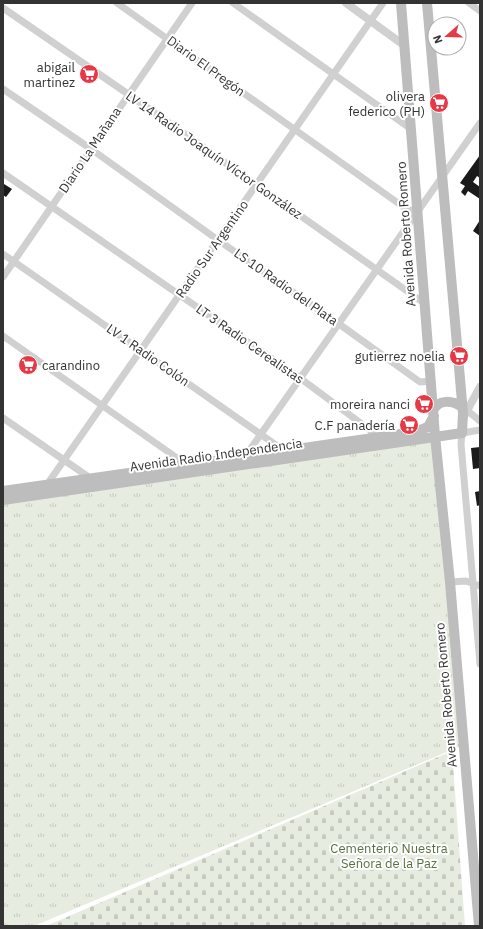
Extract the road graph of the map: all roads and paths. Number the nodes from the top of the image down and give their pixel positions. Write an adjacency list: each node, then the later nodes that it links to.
1 (117, 3): 12 (street, Diario El Pregón)
2 (192, 3): 12 (street, Diario La Mañana)
3 (234, 3): 14 (street)
4 (346, 3): 11 (street)
5 (383, 3): 11 (street, Radio Sur Argentino)
6 (401, 3): 13 (main road, Avenida Roberto Romero)
7 (427, 3): 22 (main road)
8 (469, 3): 10 (street)
9 (3, 8): 16 (street, LV 14 Radio Joaquín Víctor González)
10 (480, 11)
11 (370, 21): 13 (street); 14 (street, Radio Sur Argentino)
12 (167, 38): 16 (street, Diario La Mañana); 19 (street, Diario El Pregón)
13 (405, 46): 18 (main road, Avenida Roberto Romero)
14 (334, 74): 18 (street); 19 (street, Radio Sur Argentino)
15 (3, 89): 20 (street, LS 10 Radio del Plata)
16 (128, 94): 20 (street, Diario La Mañana); 23 (street, LV 14 Radio Joaquín Víctor González)
17 (480, 123): 22 (street)
18 (412, 129): 25 (main road, Avenida Roberto Romero)
19 (294, 131): 23 (street, Radio Sur Argentino); 25 (street, Diario El Pregón)
20 (91, 149): 24 (street, Diario La Mañana); 26 (street, LS 10 Radio del Plata)
21 (3, 173): 24 (street, LT 3 Radio Cerealistas)
22 (442, 178): 25 (street); 40 (main road)
23 (256, 186): 26 (street, Radio Sur Argentino); 29 (street, LV 14 Radio Joaquín Víctor González)
24 (51, 207): 28 (street, Diario La Mañana); 31 (street, LT 3 Radio Cerealistas)
25 (417, 212): 29 (street); 32 (main road, Avenida Roberto Romero)
26 (218, 240): 31 (street, Radio Sur Argentino); 33 (street, LS 10 Radio del Plata)
27 (3, 254): 28 (street, LV 1 Radio Colón)
28 (14, 261): 30 (street, Diario La Mañana); 35 (street, LV 1 Radio Colón)
29 (378, 270): 32 (street, LV 14 Radio Joaquín Víctor González); 33 (street)
30 (3, 277)
31 (180, 295): 35 (street, Radio Sur Argentino); 36 (street, LT 3 Radio Cerealistas)
32 (424, 303): 37 (main road, Avenida Roberto Romero)
33 (339, 324): 36 (street); 37 (street, LS 10 Radio del Plata)
34 (3, 336): 39 (street)
35 (142, 350): 39 (street, Radio Sur Argentino); 46 (street, LV 1 Radio Colón)
36 (300, 378): 46 (street); 49 (street, LT 3 Radio Cerealistas)
37 (431, 381): 41 (main road, Avenida Roberto Romero)
38 (478, 390): 40 (street); 40 (street)
39 (102, 406): 52 (street, Radio Sur Argentino); 54 (street)
40 (461, 407): 41 (main road, Avenida Radio Independencia); 43 (street); 45 (main road)
41 (434, 414): 48 (main road, Avenida Roberto Romero); 49 (main road, Avenida Radio Independencia)
42 (3, 418): 52 (street)
43 (480, 421)
44 (480, 430): 45 (street, Avenida Radio Independencia)
45 (462, 433): 47 (main road, Avenida Radio Independencia); 62 (street)
46 (261, 434): 50 (street, LV 1 Radio Colón); 51 (street)
47 (449, 435): 48 (main road, Avenida Radio Independencia); 53 (main road, Avenida Roberto Romero)
48 (435, 436): 50 (main road, Avenida Radio Independencia); 53 (main road, Avenida Roberto Romero)
49 (376, 437): 50 (main road, Avenida Radio Independencia)
50 (288, 454): 51 (main road, Avenida Radio Independencia); 55 (main road, Avenida Radio Independencia)
51 (246, 456): 54 (main road, Avenida Radio Independencia); 55 (street)
52 (64, 460): 56 (street); 58 (street, Radio Sur Argentino)
53 (438, 463): 61 (main road, Avenida Roberto Romero)
54 (186, 465): 56 (main road, Avenida Radio Independencia)
55 (240, 465): 57 (main road, Avenida Radio Independencia)
56 (92, 479): 57 (street); 58 (main road, Avenida Radio Independencia)
57 (101, 485): 58 (main road, Avenida Radio Independencia)
58 (43, 490): 59 (main road, Avenida Radio Independencia); 60 (main road, Avenida Radio Independencia)
59 (3, 491)
60 (3, 500)
61 (450, 582): 62 (street); 64 (main road, Avenida Roberto Romero)
62 (477, 585): 63 (street)
63 (480, 664)
64 (479, 926)

